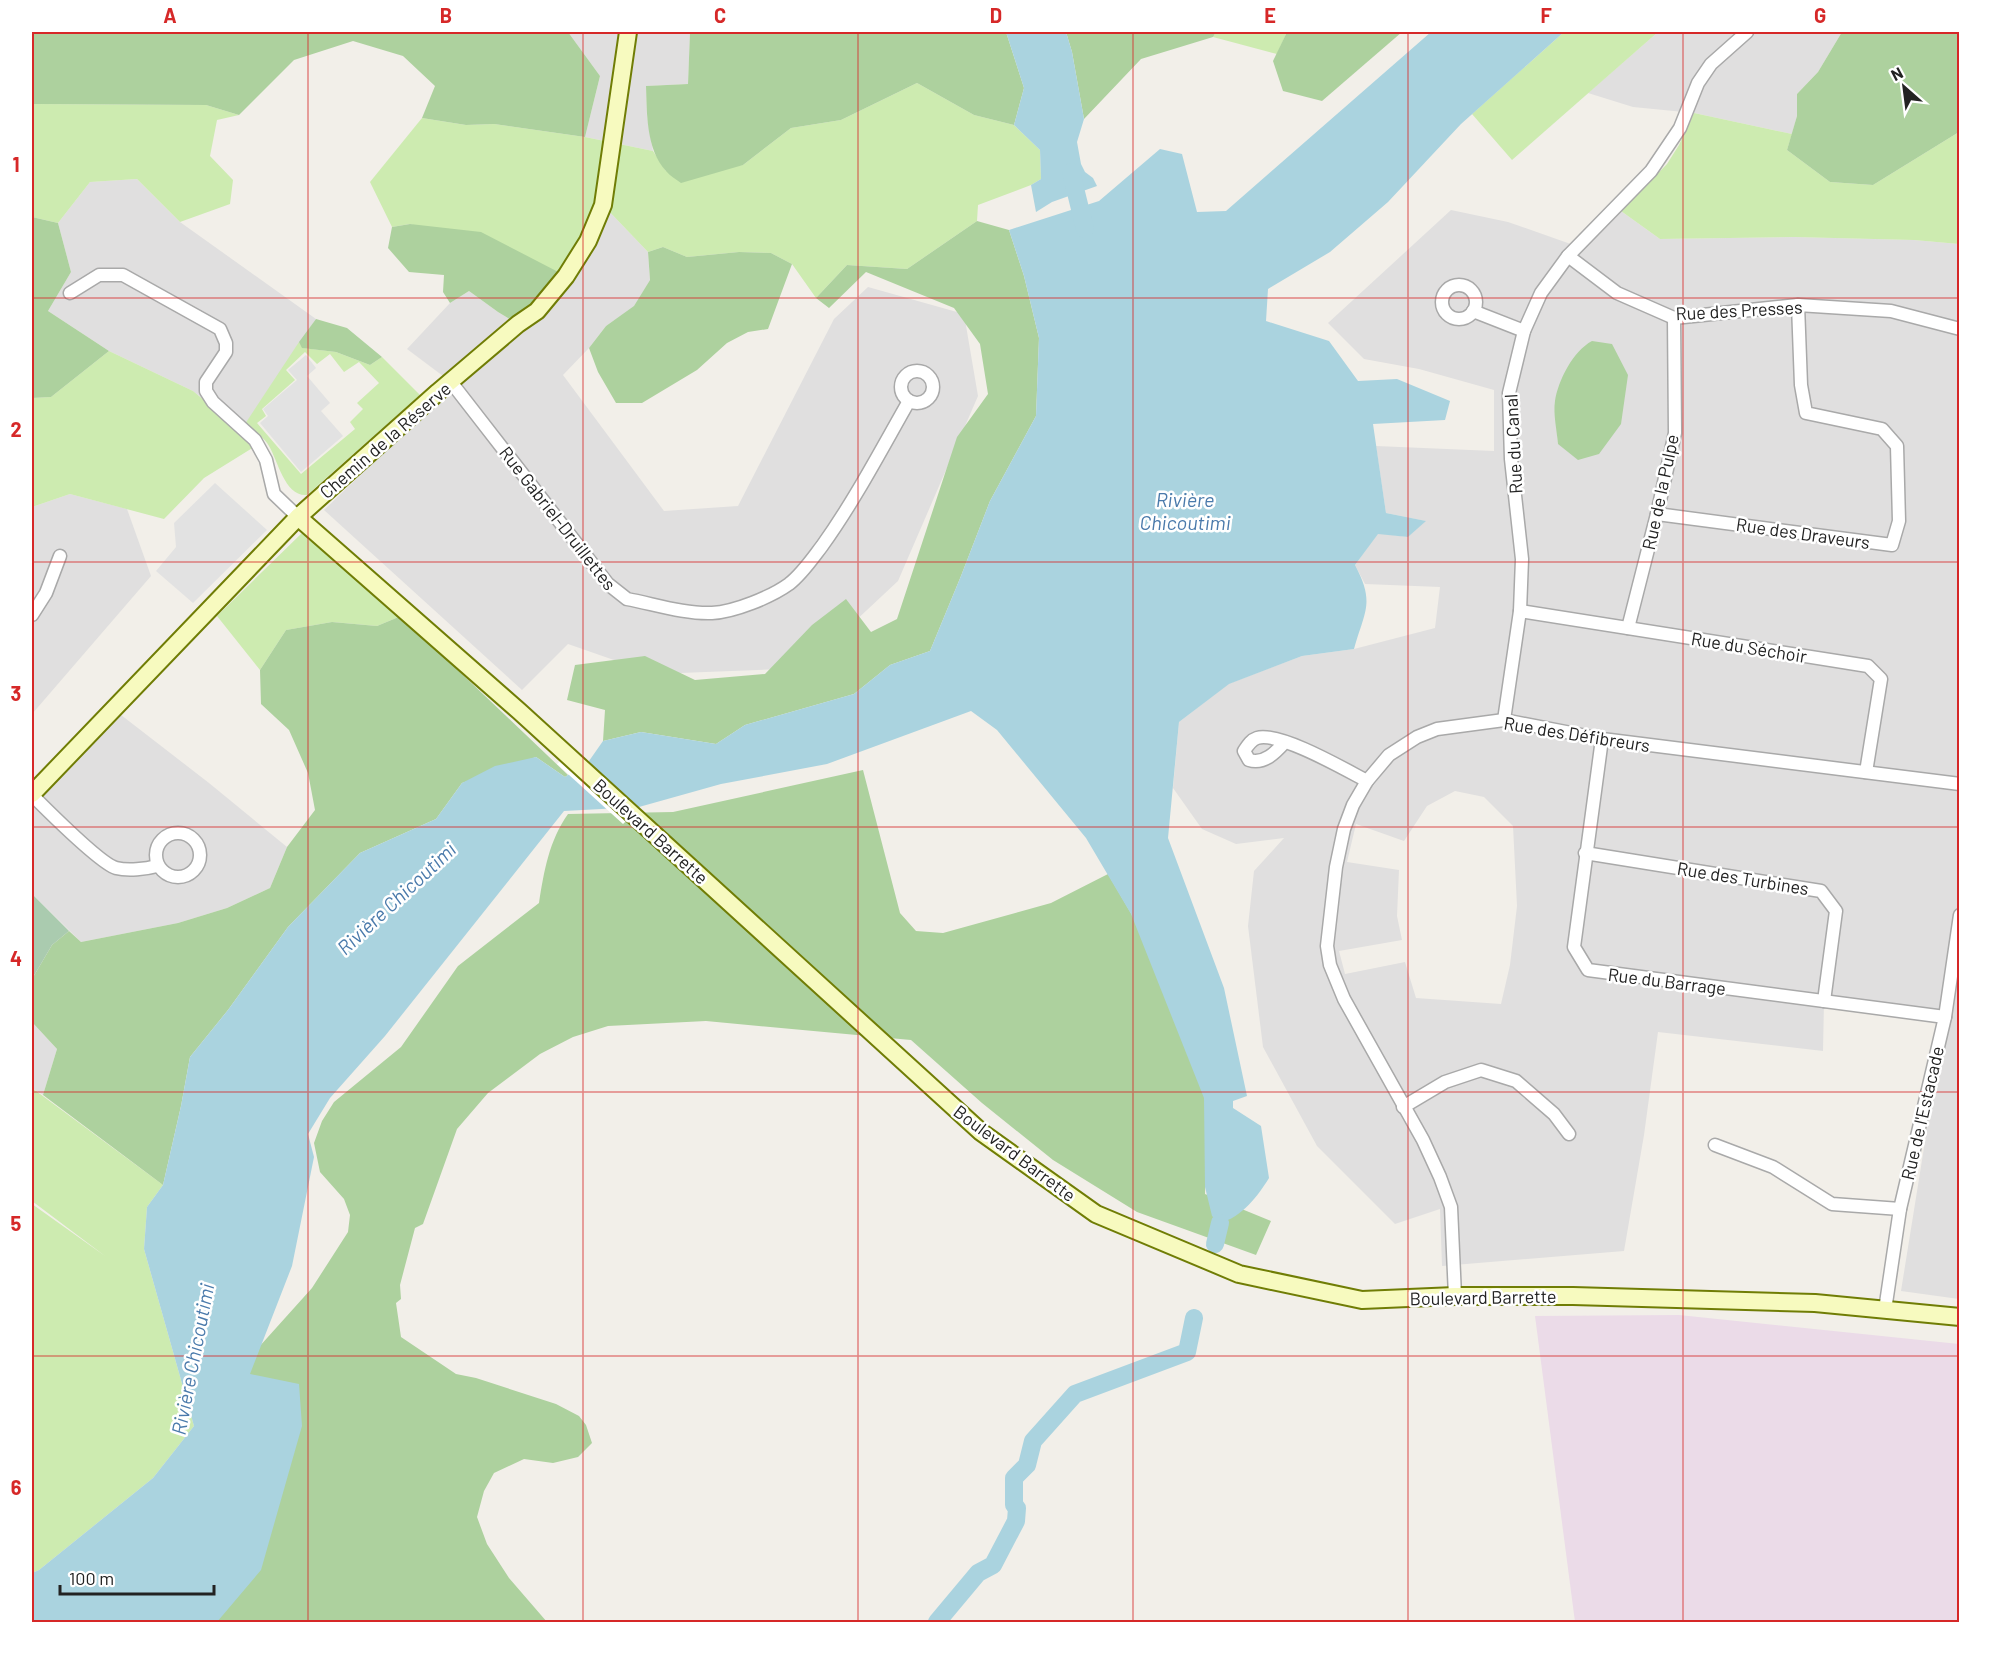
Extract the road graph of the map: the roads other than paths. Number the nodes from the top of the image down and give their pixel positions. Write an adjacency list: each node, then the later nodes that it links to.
1 (628, 32): 10 (street, Chemin de la Réserve)
2 (1747, 32): 3 (street, Rue du Canal)
3 (1568, 256): 7 (street, Rue des Presses); 9 (street, Rue du Canal)
4 (70, 293): 13 (street)
5 (1798, 305): 7 (street, Rue des Presses); 8 (street, Rue des Presses); 12 (street, Rue des Draveurs)
6 (1473, 311): 9 (street)
7 (1674, 318): 12 (street, Rue de la Pulpe)
8 (1959, 329)
9 (1524, 332): 15 (street, Rue du Canal)
10 (451, 382): 11 (street, Rue Gabriel-Druillettes); 13 (street, Chemin de la Réserve)
11 (909, 401)
12 (1657, 514): 17 (street, Rue de la Pulpe)
13 (298, 517): 24 (street, Chemin de la Réserve); 34 (street, Boulevard Barrette)
14 (60, 556): 16 (street)
15 (1520, 612): 17 (street, Rue du Séchoir); 18 (street, Rue du Canal)
16 (32, 615)
17 (1628, 628): 21 (street, Rue du Séchoir)
18 (1504, 720): 19 (street, Rue des Défibreurs); 22 (street, Rue des Défibreurs)
19 (1602, 739): 21 (street, Rue des Défibreurs); 25 (street, Rue du Barrage)
20 (1285, 742): 22 (street)
21 (1866, 772): 23 (street, Rue des Défibreurs)
22 (1367, 780): 30 (street, Rue des Défibreurs)
23 (1959, 784)
24 (32, 795): 26 (street)
25 (1585, 853): 28 (street, Rue des Turbines); 28 (street, Rue du Barrage)
26 (158, 866)
27 (1959, 915): 29 (street, Rue de l'Estacade)
28 (1824, 1001): 29 (street, Rue du Barrage)
29 (1945, 1017): 33 (street, Rue de l'Estacade)
30 (1403, 1107): 31 (street); 34 (street, Rue des Défibreurs)
31 (1569, 1134)
32 (1715, 1145): 33 (street)
33 (1900, 1209): 35 (street, Rue de l'Estacade)
34 (1455, 1296): 35 (street, Boulevard Barrette)
35 (1885, 1311): 36 (street, Boulevard Barrette)
36 (1937, 1317): 37 (street, Boulevard Barrette); 38 (street, Boulevard Barrette)
37 (1959, 1317)
38 (1959, 1322)

